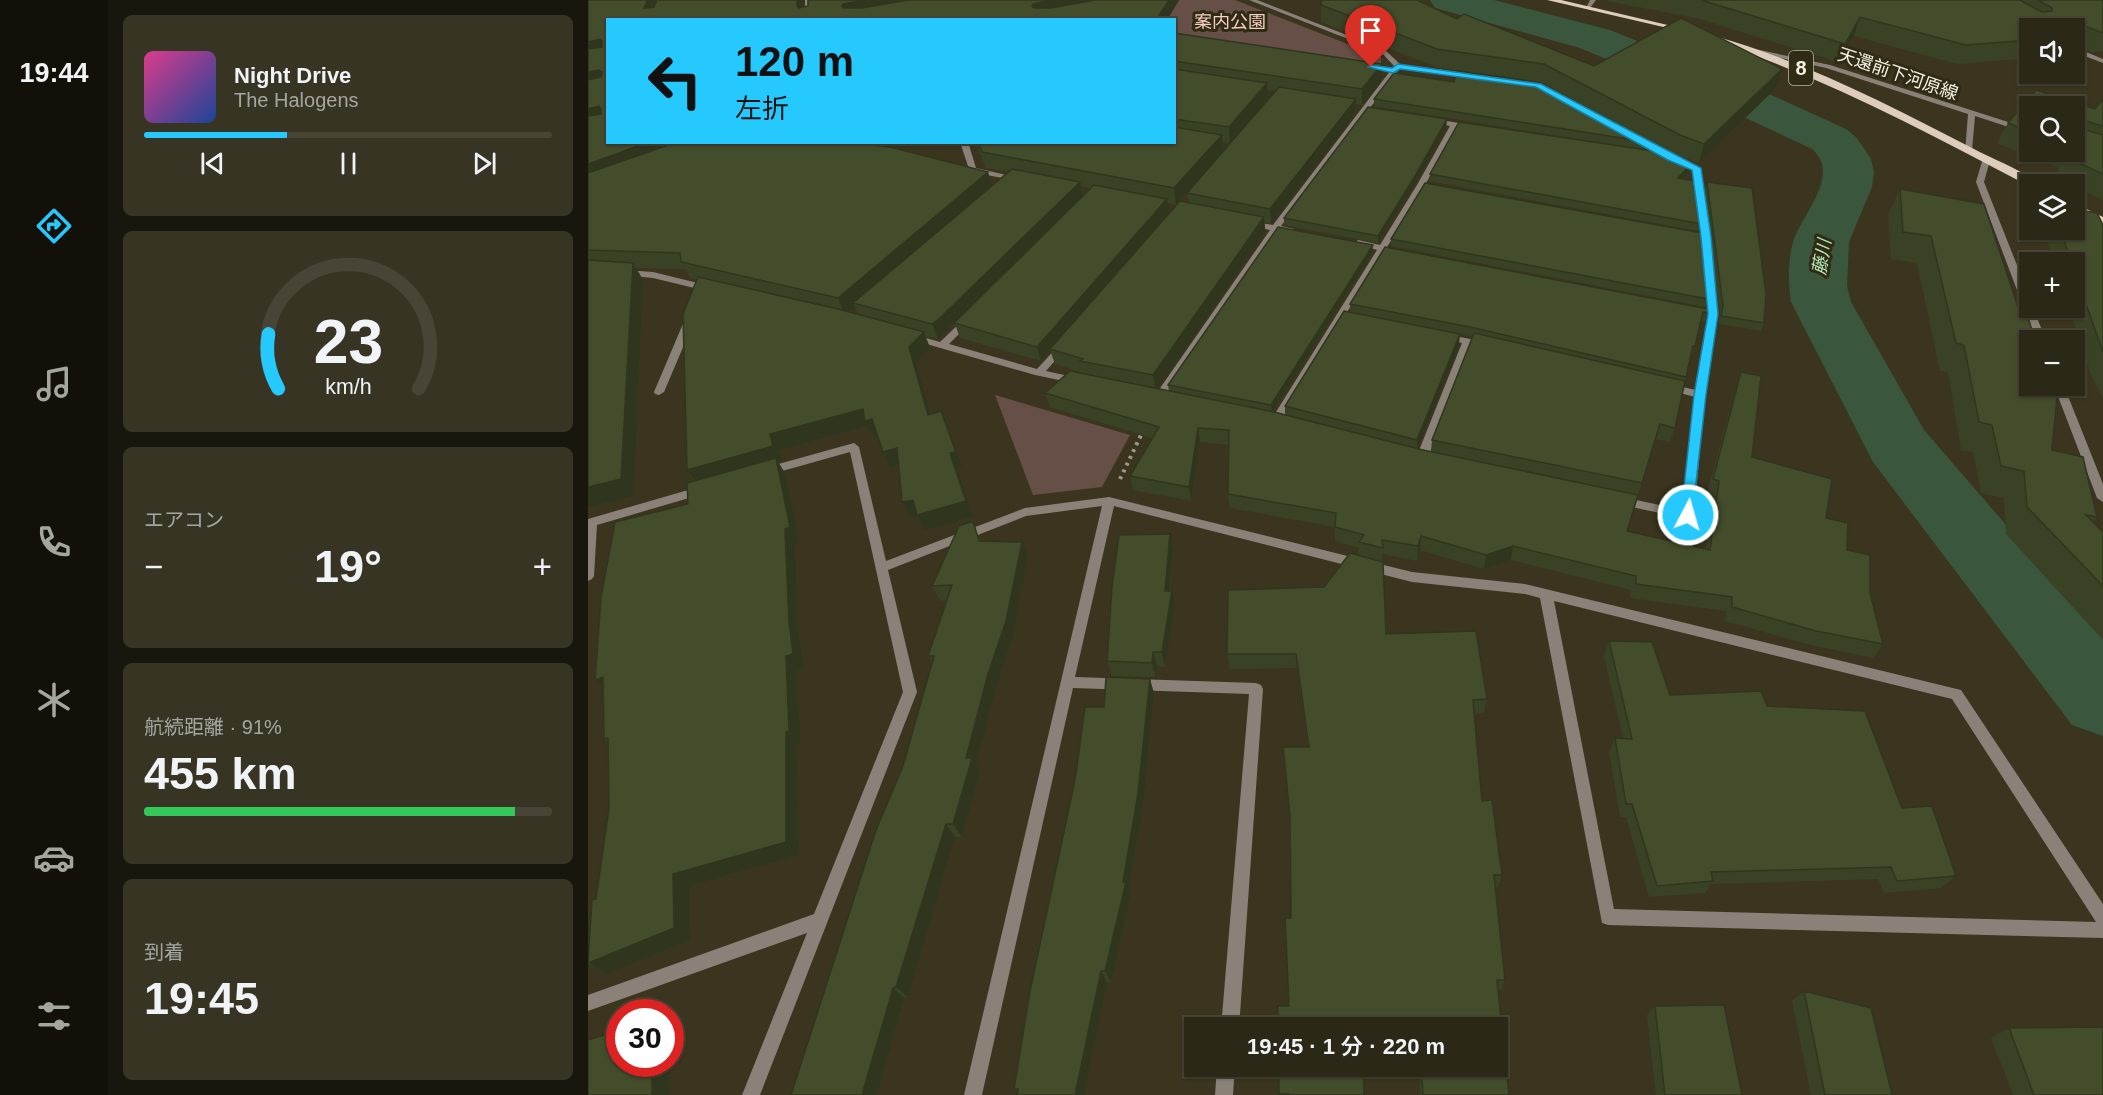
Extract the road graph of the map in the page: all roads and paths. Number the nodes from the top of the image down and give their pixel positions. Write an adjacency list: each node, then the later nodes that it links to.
1 (808, 0): 5 (street)
2 (1252, 0): 12 (street)
3 (1551, 0): 4 (main road)
4 (1590, 3): 6 (main road)
5 (808, 18)
6 (1690, 32)
7 (1701, 34): 8 (main road, 8)
8 (1755, 51): 17 (street, 天還前下河原線); 24 (main road, 8)
9 (2085, 54): 10 (street)
10 (2103, 61)
11 (1382, 68): 12 (street)
12 (1396, 68): 13 (street); 15 (street)
13 (1479, 77)
14 (1354, 108): 15 (street)
15 (1365, 110): 16 (street); 37 (street)
16 (1376, 112)
17 (1971, 115): 21 (street, 天還前下河原線); 24 (street)
18 (1422, 119): 19 (street)
19 (1455, 124): 20 (street); 32 (street)
20 (1478, 128)
21 (2019, 129)
22 (1620, 130): 26 (street)
23 (965, 144): 28 (street)
24 (1968, 151): 27 (main road, 8)
25 (1648, 155): 26 (street)
26 (1671, 158): 40 (street)
27 (1986, 160): 29 (main road, 8); 54 (street)
28 (1014, 177): 30 (street); 31 (street)
29 (2019, 177)
30 (1025, 180)
31 (1005, 185)
32 (1421, 185): 33 (street); 42 (street)
33 (1433, 187)
34 (2085, 212): 36 (main road)
35 (1240, 221): 37 (street)
36 (2103, 221)
37 (1275, 228): 38 (street); 67 (street)
38 (1297, 232)
39 (1695, 235): 40 (street)
40 (1706, 237): 51 (street)
41 (1351, 242): 42 (street)
42 (1383, 248): 43 (street); 52 (street)
43 (1406, 253)
44 (609, 272): 45 (street)
45 (703, 287): 46 (street); 47 (street)
46 (726, 293)
47 (698, 298)
48 (694, 308): 64 (street)
49 (977, 311): 59 (street)
50 (1702, 312): 51 (street)
51 (1713, 314): 66 (street)
52 (1340, 316): 53 (street); 71 (street)
53 (1352, 318)
54 (2037, 330)
55 (901, 334): 59 (street)
56 (1433, 334): 58 (street)
57 (1069, 339): 61 (street)
58 (1468, 341): 60 (street); 73 (street)
59 (943, 345): 61 (street)
60 (1503, 349)
61 (1040, 374): 62 (street)
62 (1094, 384)
63 (1654, 384): 66 (street)
64 (659, 392)
65 (1149, 394): 67 (street)
66 (1700, 395): 76 (street)
67 (1160, 396): 69 (street); 78 (path)
68 (2063, 396): 77 (street)
69 (1172, 399)
70 (1264, 418): 71 (street)
71 (1276, 420): 72 (street)
72 (1287, 423)
73 (1434, 461)
74 (752, 476): 80 (street)
75 (717, 486): 79 (street)
76 (1607, 498)
77 (2103, 498)
78 (1109, 501): 80 (street); 82 (street); 83 (street)
79 (590, 522): 81 (street)
80 (882, 567): 85 (street)
81 (588, 576)
82 (1546, 594): 84 (street); 86 (street)
83 (1067, 682): 88 (street); 91 (street)
84 (2103, 918)
85 (820, 920): 87 (street); 90 (street)
86 (2103, 930)
87 (588, 1003)
88 (1231, 1017)
89 (1225, 1077): 92 (street)
90 (752, 1095)
91 (973, 1095)
92 (1224, 1095)

